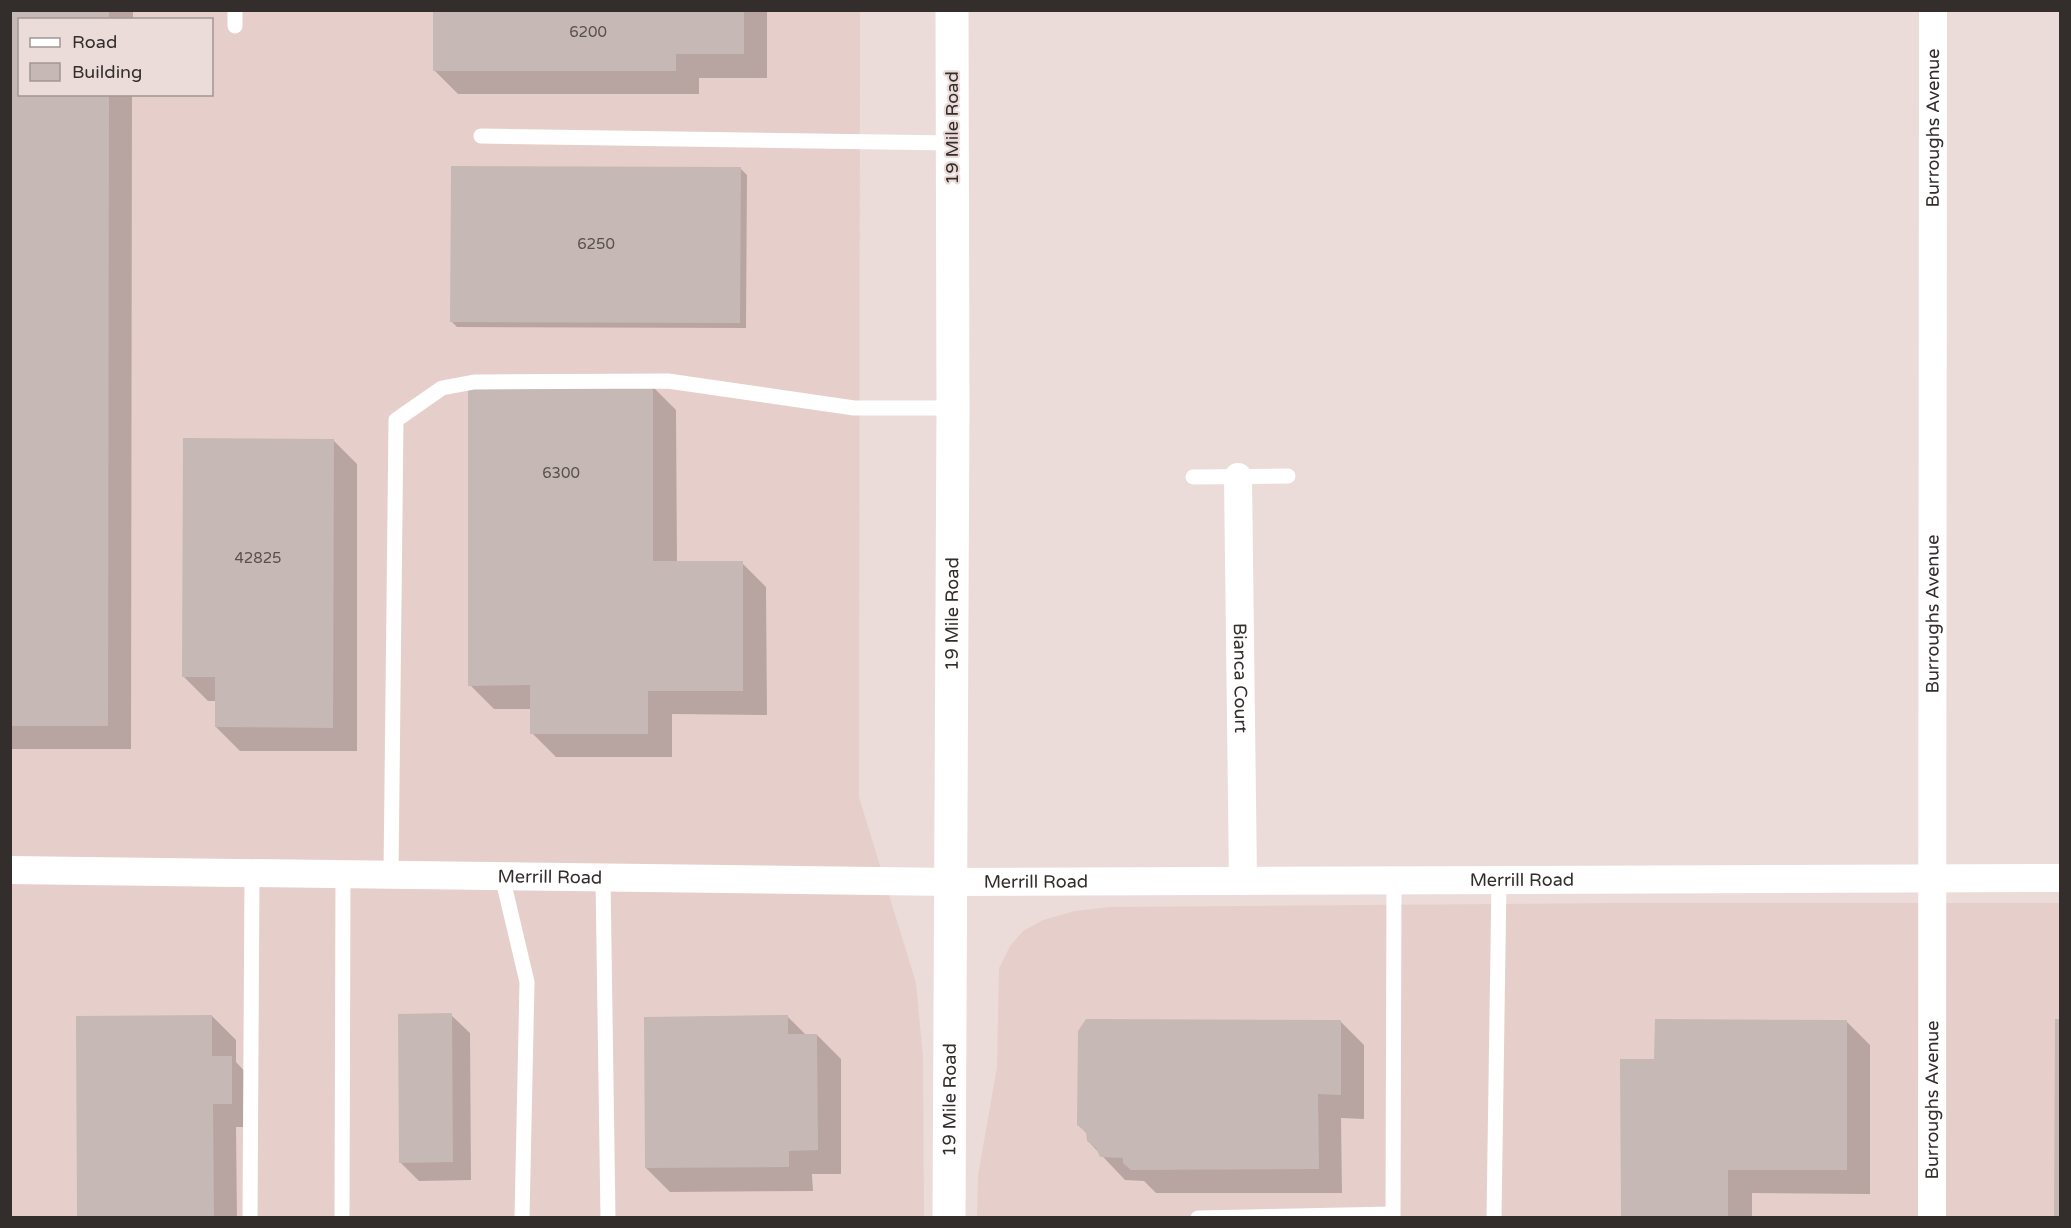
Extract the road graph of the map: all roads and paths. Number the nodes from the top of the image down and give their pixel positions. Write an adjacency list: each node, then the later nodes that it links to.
1 (952, 10): 4 (street, 19 Mile Road)
2 (1933, 10): 16 (street, Burroughs Avenue)
3 (481, 136): 4 (lane)
4 (952, 143): 5 (street, 19 Mile Road)
5 (953, 408): 12 (lane); 20 (street, 19 Mile Road)
6 (1288, 476): 8 (lane)
7 (1193, 477): 8 (lane)
8 (1238, 477): 18 (street, Bianca Court)
9 (10, 870): 10 (street, Merrill Road)
10 (252, 873): 11 (street, Merrill Road); 22 (lane)
11 (343, 874): 12 (street, Merrill Road); 23 (lane)
12 (391, 874): 13 (street, Merrill Road)
13 (502, 876): 14 (street, Merrill Road); 24 (lane)
14 (603, 878): 20 (street, Merrill Road); 25 (lane)
15 (2061, 878): 16 (street, Merrill Road)
16 (1933, 879): 17 (street, Merrill Road); 29 (street, Burroughs Avenue)
17 (1499, 880): 19 (street, Merrill Road); 28 (lane)
18 (1243, 881): 19 (street, Merrill Road); 20 (street, Merrill Road)
19 (1394, 881): 21 (lane)
20 (952, 882): 26 (street, 19 Mile Road)
21 (1393, 1216): 27 (lane)
22 (250, 1218)
23 (342, 1218)
24 (522, 1218)
25 (608, 1218)
26 (949, 1218)
27 (1198, 1218)
28 (1494, 1218)
29 (1932, 1218)

